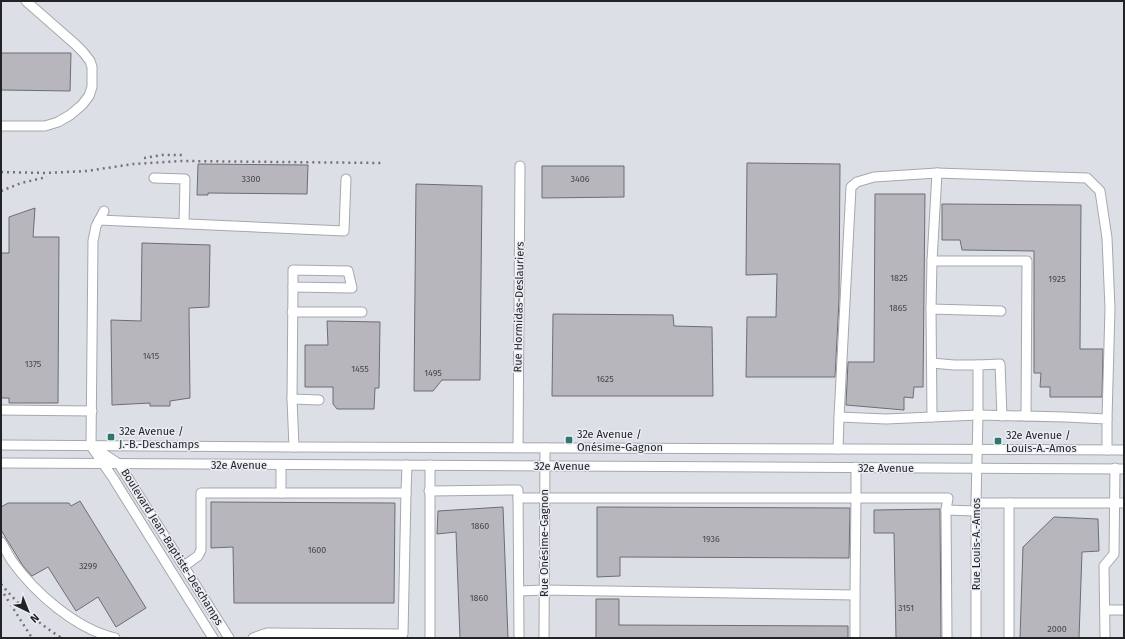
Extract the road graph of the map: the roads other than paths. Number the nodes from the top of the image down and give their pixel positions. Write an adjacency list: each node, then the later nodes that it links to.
1 (26, 1): 2 (street)
2 (1, 126)
3 (520, 166): 31 (street, Rue Hormidas-Deslauriers)
4 (937, 173): 10 (street); 25 (street); 27 (street)
5 (154, 178): 9 (street)
6 (346, 179): 9 (street)
7 (104, 211): 8 (street)
8 (99, 220): 9 (street); 21 (street)
9 (184, 223)
10 (932, 261): 12 (street); 24 (street)
11 (293, 287): 11 (street); 14 (street)
12 (932, 310): 13 (street); 16 (street)
13 (1001, 311)
14 (292, 312): 15 (street); 18 (street)
15 (362, 312)
16 (932, 364): 17 (street); 26 (street)
17 (978, 364): 22 (street, Rue Louis-A.-Amos); 23 (street)
18 (292, 399): 19 (street); 30 (street)
19 (318, 400)
20 (1, 410): 21 (street)
21 (92, 411): 29 (street)
22 (978, 415): 23 (street); 26 (street); 34 (street, Rue Louis-A.-Amos)
23 (1002, 416): 24 (street)
24 (1026, 416): 27 (street)
25 (839, 417): 26 (street); 33 (street)
26 (932, 417)
27 (1107, 419): 35 (street)
28 (1, 445): 29 (street, 32e Avenue)
29 (91, 446): 30 (street, 32e Avenue); 38 (street, Boulevard Jean-Baptiste-Deschamps); 39 (street, Boulevard Jean-Baptiste-Deschamps)
30 (294, 447): 31 (street, 32e Avenue)
31 (518, 448): 32 (street, 32e Avenue)
32 (545, 448): 33 (street, 32e Avenue); 43 (street, Rue Onésime-Gagnon)
33 (838, 449): 34 (street, 32e Avenue)
34 (977, 450): 35 (street, 32e Avenue); 45 (street, Rue Louis-A.-Amos)
35 (1107, 450): 36 (street, 32e Avenue)
36 (1124, 450)
37 (1, 463): 38 (street, 32e Avenue)
38 (104, 464): 39 (street, 32e Avenue); 64 (street, Boulevard Jean-Baptiste-Deschamps)
39 (120, 464): 40 (street, 32e Avenue); 58 (street, Boulevard Jean-Baptiste-Deschamps)
40 (281, 465): 41 (street, 32e Avenue); 48 (street)
41 (407, 465): 42 (street, 32e Avenue); 49 (street)
42 (430, 465): 43 (street, 32e Avenue); 47 (street)
43 (545, 466): 44 (street, 32e Avenue); 51 (street, Rue Onésime-Gagnon)
44 (856, 467): 45 (street, 32e Avenue); 52 (street)
45 (977, 468): 46 (street, 32e Avenue); 55 (street, Rue Louis-A.-Amos)
46 (1120, 468): 54 (street)
47 (429, 491): 50 (street); 68 (street)
48 (281, 493): 49 (street); 58 (street)
49 (406, 493): 67 (street)
50 (518, 498): 51 (street); 60 (street)
51 (544, 498): 52 (street); 59 (street, Rue Onésime-Gagnon)
52 (856, 498): 56 (street); 61 (street)
53 (1009, 503): 54 (street); 55 (street); 74 (street)
54 (1119, 503): 62 (street)
55 (976, 507): 56 (street); 73 (street, Rue Louis-A.-Amos)
56 (946, 510): 72 (street)
57 (1, 542): 65 (street)
58 (184, 566): 66 (street, Boulevard Jean-Baptiste-Deschamps)
59 (544, 590): 60 (street); 61 (street); 70 (street, Rue Onésime-Gagnon)
60 (519, 591): 69 (street)
61 (855, 594): 71 (street)
62 (1105, 610): 63 (street); 75 (street)
63 (1124, 610)
64 (209, 637)
65 (115, 638)
66 (229, 638)
67 (253, 638)
68 (430, 638)
69 (519, 638)
70 (544, 638)
71 (855, 638)
72 (947, 638)
73 (976, 638)
74 (1009, 638)
75 (1105, 638)

